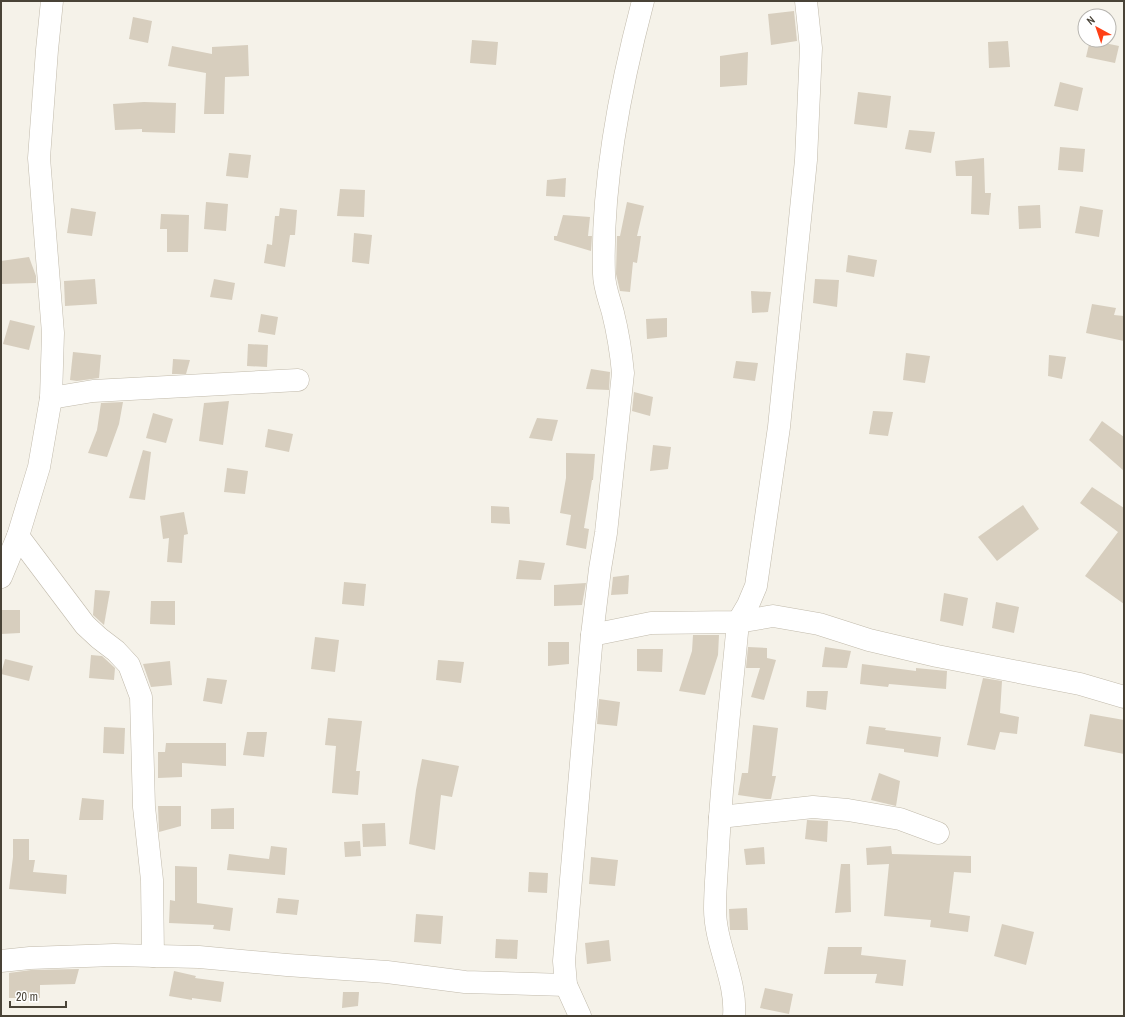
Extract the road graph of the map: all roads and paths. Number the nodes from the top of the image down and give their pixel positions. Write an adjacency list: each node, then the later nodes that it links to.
1 (52, 1): 5 (street)
2 (643, 1): 9 (street)
3 (806, 1): 8 (street)
4 (298, 380): 5 (street)
5 (51, 398): 6 (street)
6 (18, 536): 7 (street); 13 (street)
7 (1, 577)
8 (738, 622): 9 (street); 10 (street); 11 (street)
9 (592, 635): 15 (street)
10 (1124, 697)
11 (720, 817): 12 (street); 17 (street)
12 (938, 833)
13 (153, 956): 14 (street); 15 (street)
14 (1, 961)
15 (566, 985): 16 (street)
16 (580, 1016)
17 (734, 1016)

